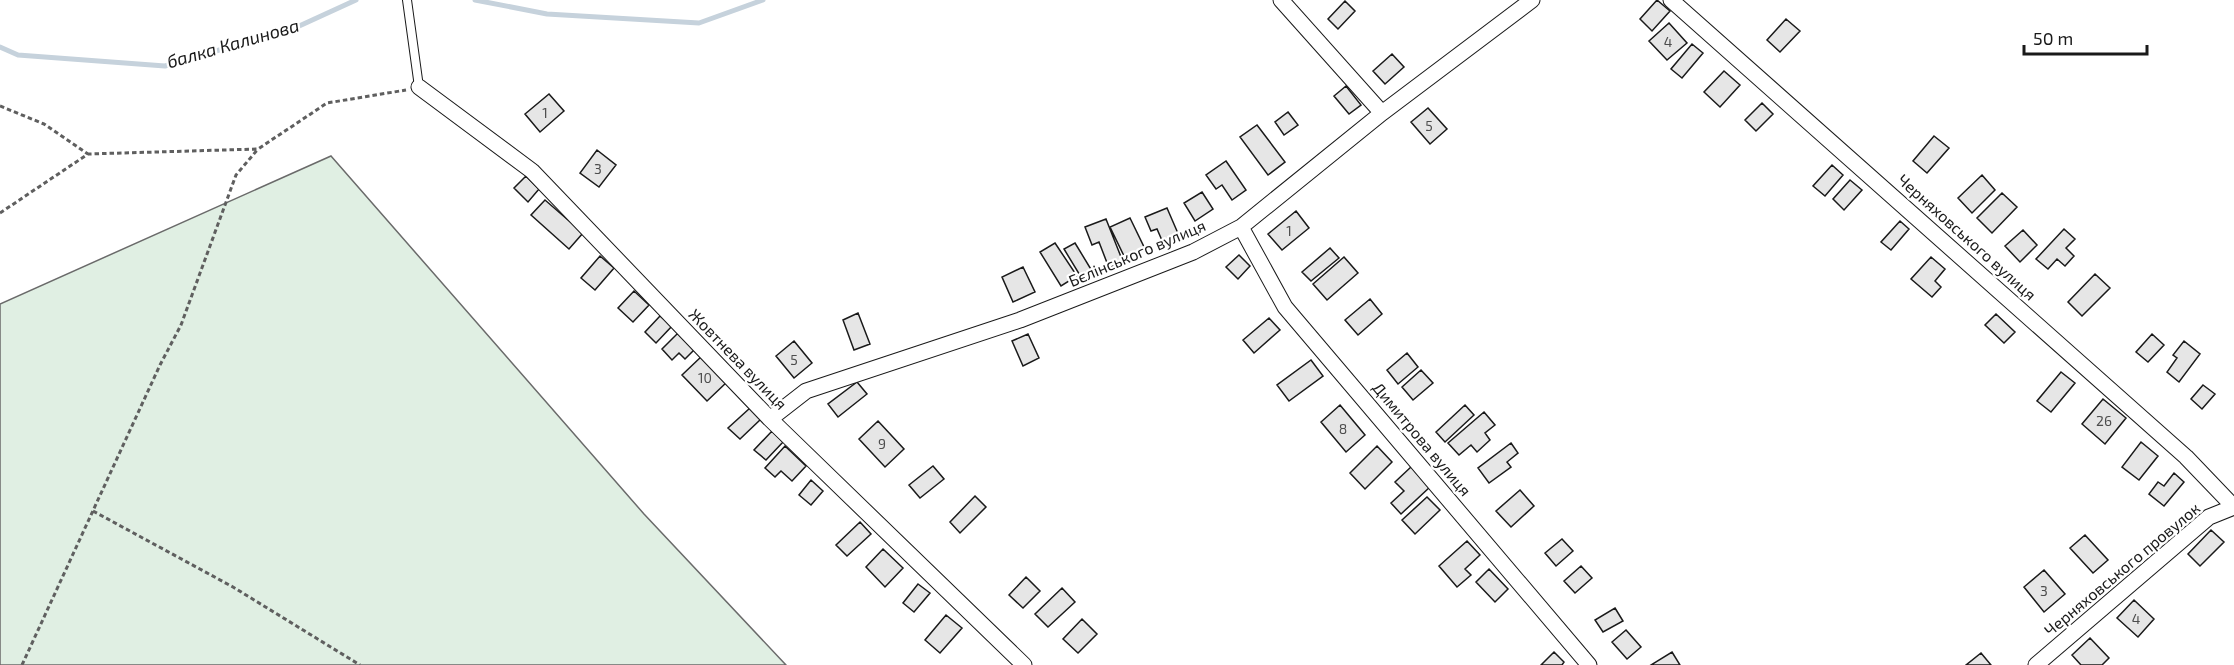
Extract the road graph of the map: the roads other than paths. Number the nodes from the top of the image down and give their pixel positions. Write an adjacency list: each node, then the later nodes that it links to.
1 (406, 0): 5 (lane)
2 (1281, 0): 6 (street)
3 (1532, 0): 6 (street, Бєлінського вулиця)
4 (1671, 0): 9 (street, Черняховського вулиця)
5 (419, 87): 8 (street, Жовтнева вулиця)
6 (1382, 113): 7 (street, Бєлінського вулиця)
7 (1241, 227): 8 (street, Бєлінського вулиця); 11 (street, Димитрова вулиця)
8 (770, 419): 10 (street, Жовтнева вулиця)
9 (2234, 507): 12 (street, Черняховського провулок)
10 (1024, 665)
11 (1589, 665)
12 (2036, 665)

